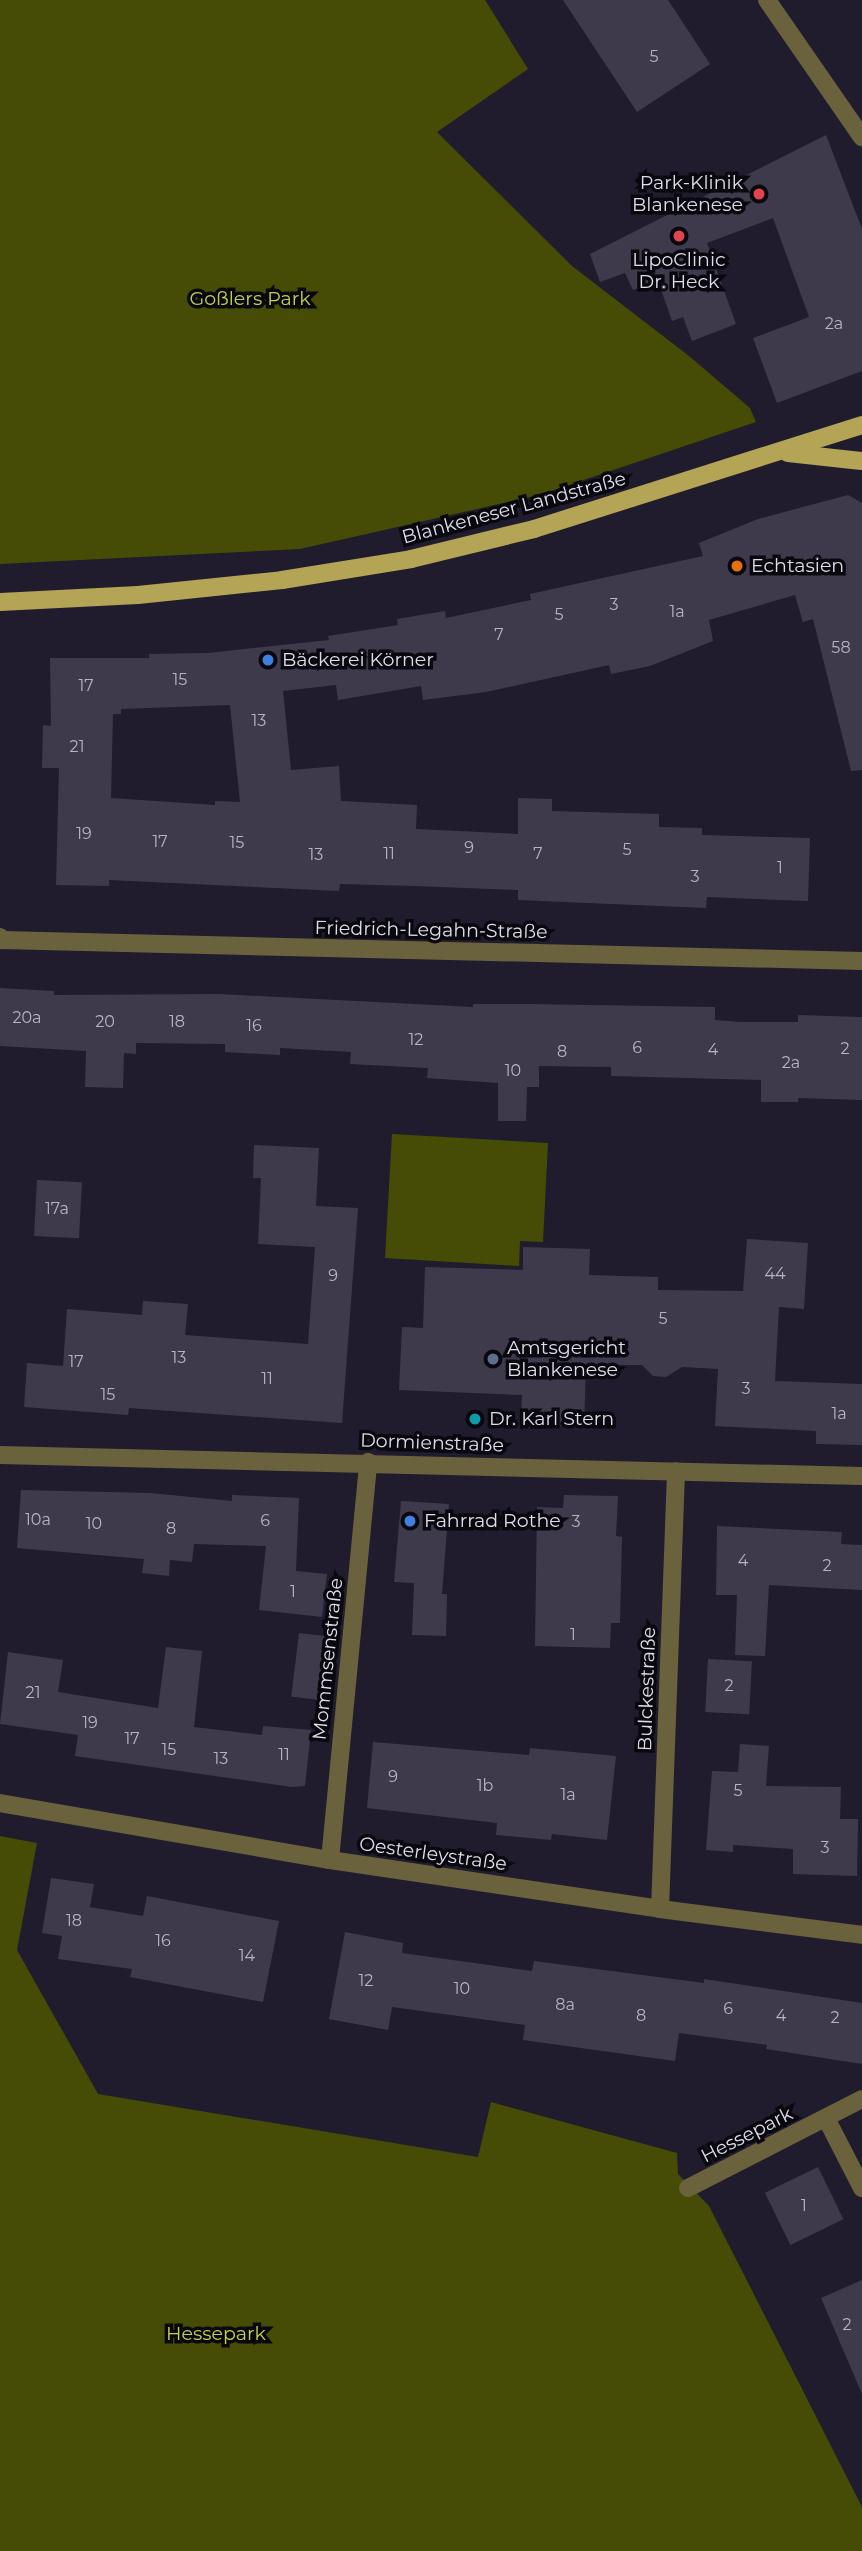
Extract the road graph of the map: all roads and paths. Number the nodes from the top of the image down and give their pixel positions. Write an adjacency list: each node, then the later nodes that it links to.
1 (767, 0): 2 (street)
2 (862, 137)
3 (862, 425): 4 (main road, Blankeneser Landstraße)
4 (782, 452): 5 (main road); 6 (main road, Blankeneser Landstraße)
5 (862, 461)
6 (0, 602)
7 (0, 937): 8 (street, Friedrich-Legahn-Straße)
8 (862, 961)
9 (0, 1455): 10 (street, Dormienstraße)
10 (368, 1462): 11 (street, Dormienstraße); 14 (street, Mommsenstraße)
11 (676, 1471): 12 (street, Dormienstraße); 15 (street, Bulckestraße)
12 (862, 1476)
13 (0, 1803): 14 (street, Oesterleystraße)
14 (330, 1860): 15 (street, Oesterleystraße)
15 (660, 1909): 16 (street, Oesterleystraße)
16 (862, 1935)
17 (862, 2099): 18 (street, Hessepark)
18 (826, 2118): 19 (street, Hessepark); 20 (street)
19 (688, 2188)
20 (862, 2188)

